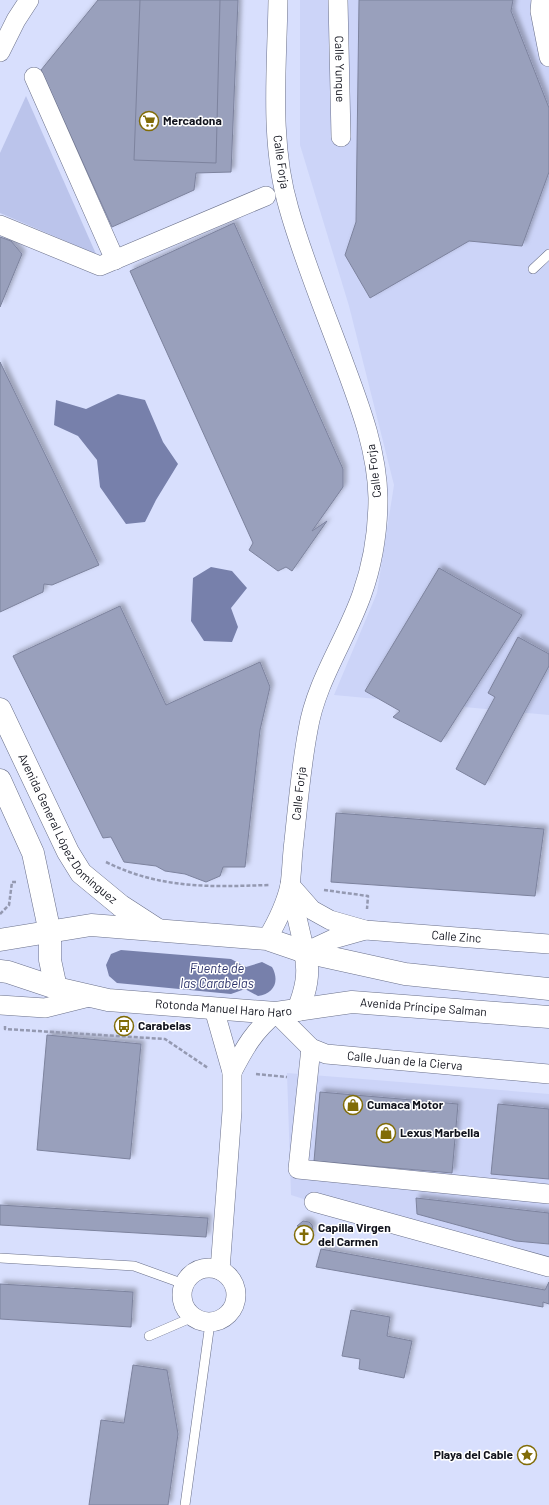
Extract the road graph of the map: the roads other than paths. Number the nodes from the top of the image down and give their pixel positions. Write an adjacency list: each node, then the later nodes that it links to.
1 (29, 0): 5 (street)
2 (278, 0): 16 (street, Calle Forja)
3 (338, 0): 8 (street, Calle Yunque)
4 (541, 0): 6 (street)
5 (0, 52)
6 (549, 57)
7 (34, 77): 12 (street)
8 (341, 137)
9 (266, 196): 12 (street)
10 (0, 225): 12 (street)
11 (549, 254): 13 (lane)
12 (114, 260)
13 (533, 269)
14 (0, 709): 17 (main road, Avenida General López Domínguez)
15 (0, 780): 19 (main road)
16 (290, 885): 18 (street, Calle Zinc); 20 (street, Calle Forja); 23 (street)
17 (158, 930): 19 (main road); 20 (main road)
18 (365, 930): 22 (street, Calle Zinc); 23 (street, Calle Zinc)
19 (50, 933): 21 (main road); 25 (main road)
20 (267, 939): 23 (main road)
21 (0, 940)
22 (549, 944)
23 (305, 952): 26 (main road); 30 (main road, Rotonda Manuel Haro Haro)
24 (0, 971): 25 (main road, Rotonda Manuel Haro Haro)
25 (56, 988): 27 (main road, Rotonda Manuel Haro Haro)
26 (549, 989)
27 (89, 997): 28 (street); 29 (main road, Rotonda Manuel Haro Haro)
28 (3, 1005)
29 (214, 1009): 31 (main road, Rotonda Manuel Haro Haro); 34 (street)
30 (298, 1010): 31 (main road, Rotonda Manuel Haro Haro); 32 (main road, Avenida Príncipe Salman)
31 (276, 1013): 33 (street, Calle Juan de la Cierva); 34 (street)
32 (549, 1017)
33 (311, 1048): 35 (street, Calle Juan de la Cierva); 36 (street)
34 (232, 1072): 40 (street)
35 (549, 1074)
36 (549, 1194)
37 (314, 1202): 39 (street)
38 (0, 1258): 41 (lane)
39 (549, 1267)
40 (220, 1270): 41 (street); 42 (street)
41 (184, 1284): 42 (street)
42 (201, 1320): 43 (lane); 44 (lane)
43 (149, 1336)
44 (185, 1505)

